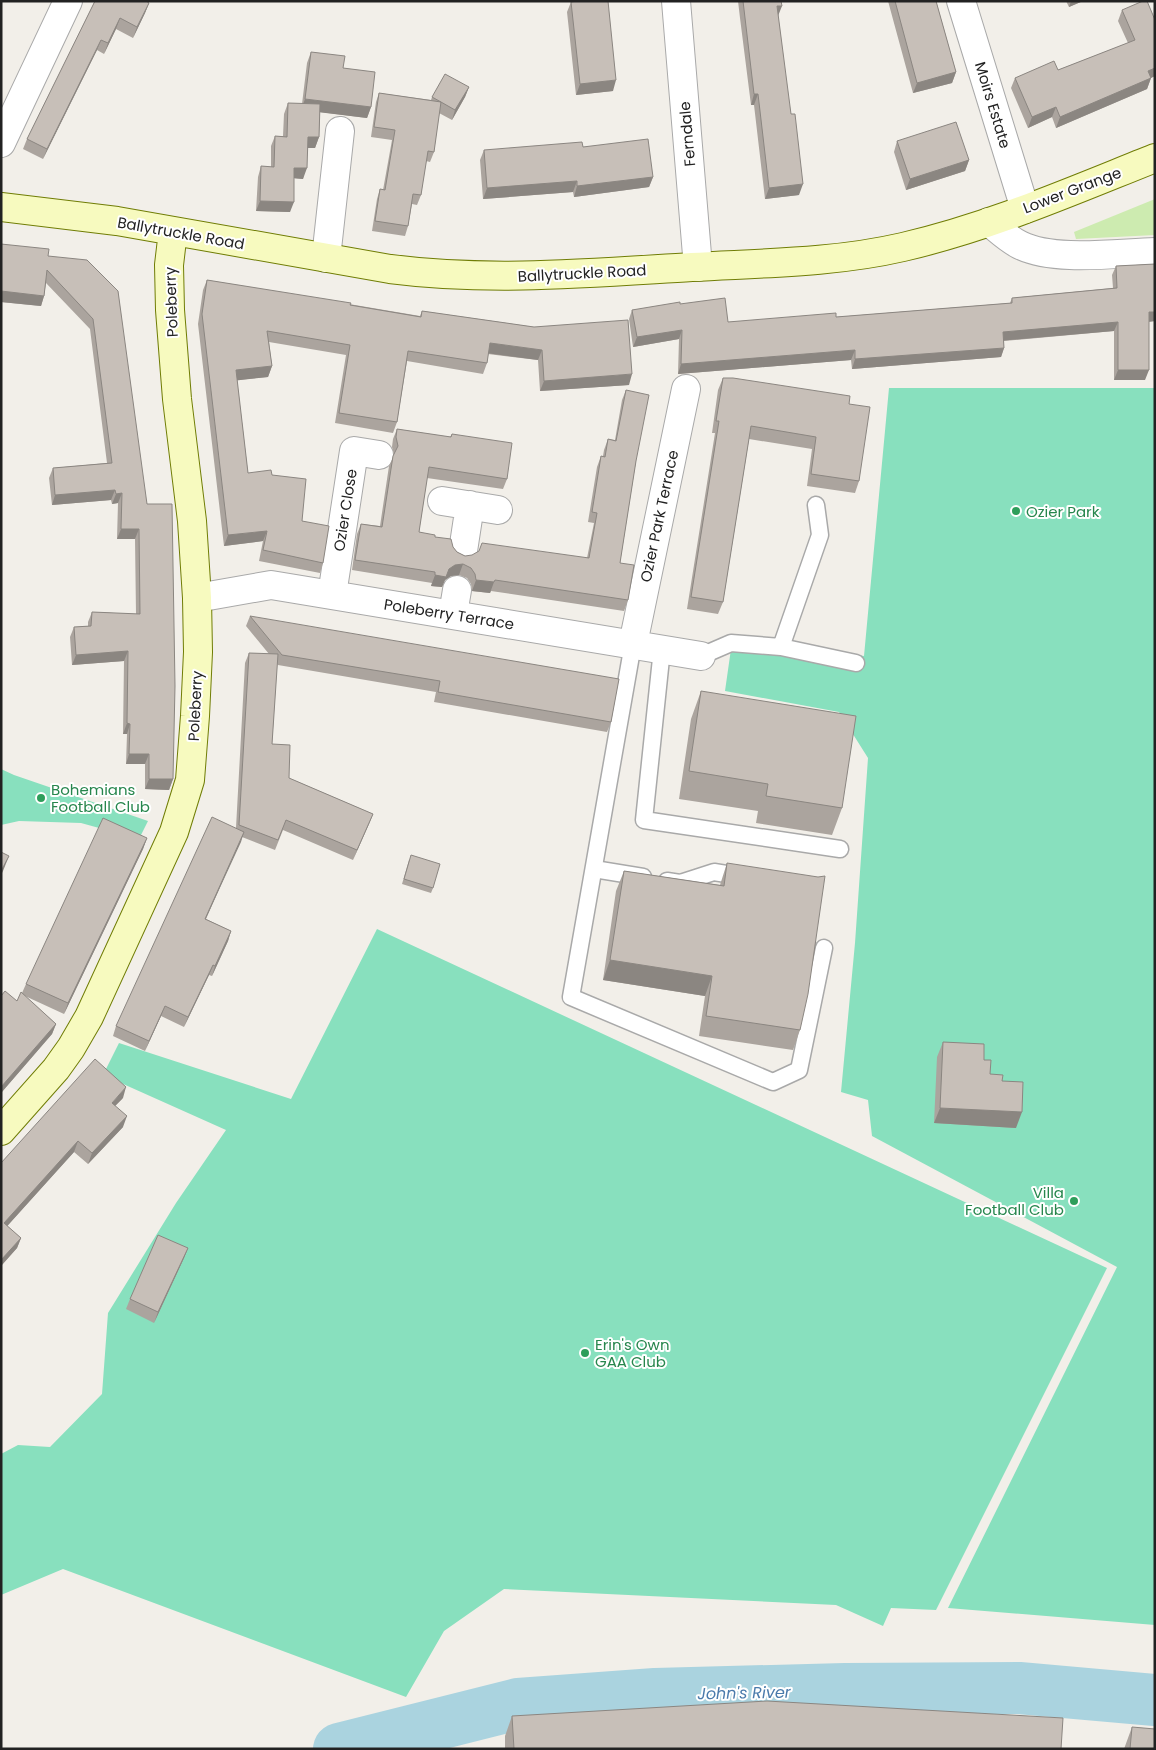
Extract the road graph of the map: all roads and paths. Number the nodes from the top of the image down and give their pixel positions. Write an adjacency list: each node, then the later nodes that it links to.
1 (68, 1): 5 (street)
2 (676, 1): 13 (street, Ferndale)
3 (961, 1): 8 (street, Moirs Estate)
4 (340, 131): 12 (street)
5 (1, 143)
6 (1155, 158): 8 (main road, Lower Grange)
7 (1, 207): 10 (main road, Ballytruckle Road)
8 (1025, 209): 9 (main road, Lower Grange)
9 (989, 222): 11 (street); 13 (main road, Ballytruckle Road)
10 (173, 231): 12 (main road, Ballytruckle Road); 22 (main road, Poleberry)
11 (1155, 252)
12 (326, 258): 13 (main road, Ballytruckle Road)
13 (698, 267)
14 (686, 388): 23 (street, Ozier Park Terrace)
15 (379, 455): 21 (street, Ozier Close)
16 (442, 501): 17 (street)
17 (470, 505): 19 (street); 20 (street)
18 (816, 505): 24 (lane)
19 (498, 510)
20 (463, 551)
21 (332, 595): 22 (street, Poleberry Terrace); 23 (street, Poleberry Terrace)
22 (197, 598): 32 (main road, Poleberry)
23 (633, 644): 25 (street, Poleberry Terrace); 29 (lane)
24 (781, 647): 26 (lane); 27 (lane)
25 (662, 649): 26 (street, Poleberry Terrace); 28 (lane)
26 (701, 656)
27 (856, 663)
28 (840, 849)
29 (594, 870): 30 (lane); 31 (lane)
30 (763, 880)
31 (824, 948)
32 (1, 1131)

